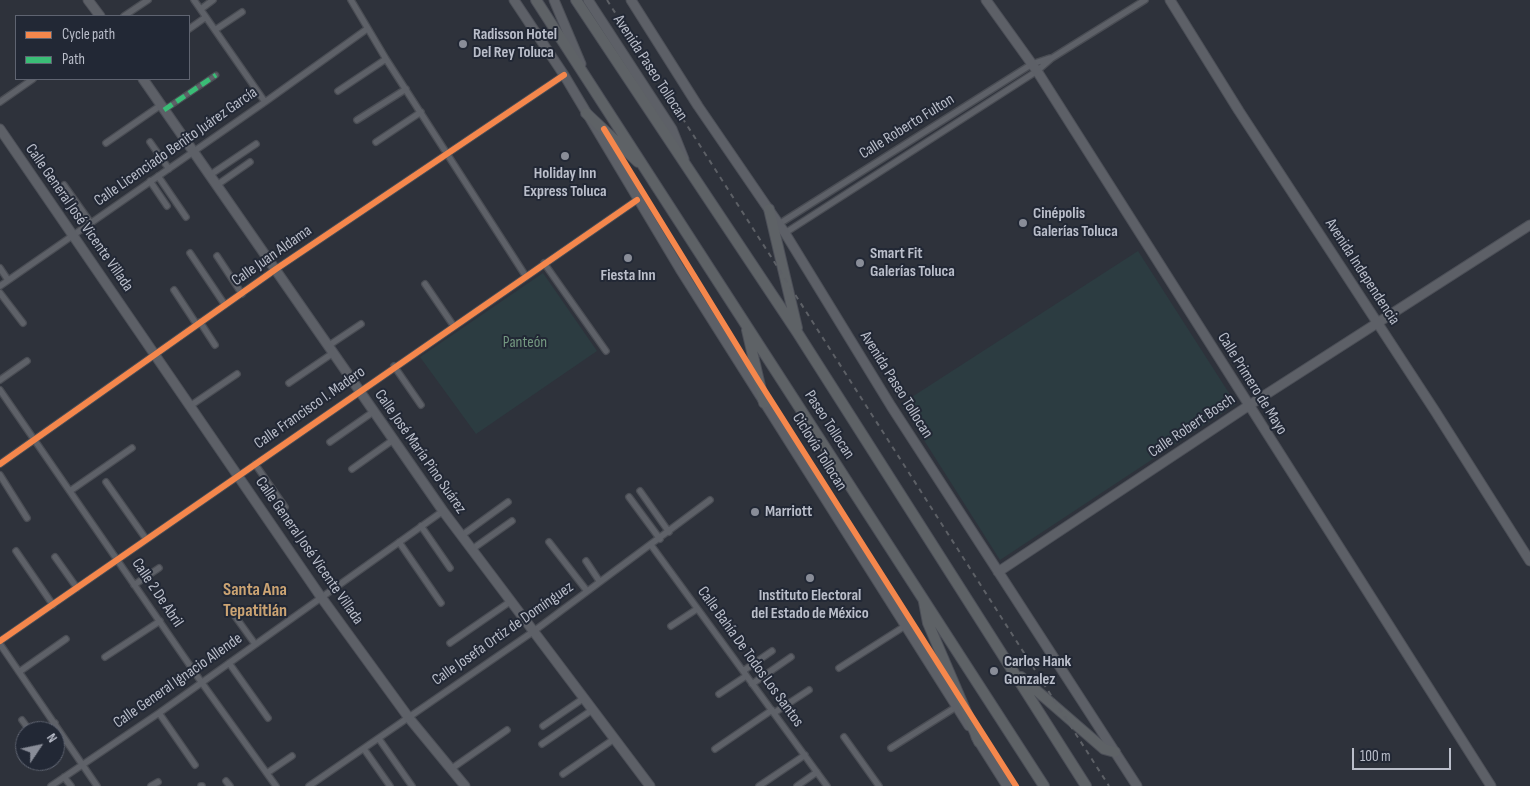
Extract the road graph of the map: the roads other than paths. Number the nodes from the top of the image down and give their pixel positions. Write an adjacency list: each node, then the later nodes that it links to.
1 (88, 0): 17 (main road)
2 (148, 0): 18 (street)
3 (194, 0): 15 (street)
4 (213, 0): 15 (street)
5 (351, 0): 21 (street)
6 (514, 0): 26 (main road)
7 (536, 0): 29 (highway)
8 (554, 0): 29 (main road)
9 (576, 0): 46 (highway, Avenida Paseo Tollocan)
10 (588, 0): 46 (main road, Avenida Paseo Tollocan)
11 (631, 0): 56 (main road, Avenida Paseo Tollocan)
12 (986, 0): 24 (main road, Calle Primero de Mayo)
13 (1145, 0): 24 (street, Calle Roberto Fulton)
14 (1170, 0): 79 (main road, Avenida Independencia)
15 (201, 9): 19 (street)
16 (242, 12): 22 (street)
17 (99, 15)
18 (126, 15)
19 (206, 17): 20 (street); 22 (street)
20 (190, 28)
21 (367, 28): 23 (street); 33 (street, Calle Licenciado Benito Juárez García)
22 (216, 30): 33 (street)
23 (386, 58): 30 (street); 31 (street)
24 (1035, 68): 59 (street, Calle Roberto Fulton); 61 (street, Calle Roberto Fulton); 97 (main road, Calle Primero de Mayo)
25 (216, 74): 34 (street)
26 (564, 75): 36 (main road); 44 (street, Calle Juan Aldama)
27 (32, 80): 32 (street)
28 (144, 80): 34 (main road, Calle José María Pino Suárez)
29 (588, 81): 48 (highway, Paseo Tollocan)
30 (406, 89): 35 (street); 37 (street)
31 (338, 91)
32 (0, 102)
33 (265, 102): 43 (street, Calle Licenciado Benito Juárez García)
34 (162, 108): 39 (street); 43 (main road, Calle José María Pino Suárez)
35 (421, 112): 41 (street); 44 (street)
36 (586, 112): 48 (highway); 54 (main road)
37 (357, 120)
38 (0, 129): 62 (main road, Calle General José Vicente Villada)
39 (106, 142)
40 (150, 142): 47 (street)
41 (376, 142)
42 (256, 144): 49 (street)
43 (193, 151): 47 (street, Calle Licenciado Benito Juárez García); 49 (main road, Calle José María Pino Suárez)
44 (447, 154): 67 (street, Calle Juan Aldama); 68 (street)
45 (250, 162): 53 (street)
46 (686, 164): 82 (highway, Paseo Tollocan)
47 (169, 169): 50 (street, Calle Licenciado Benito Juárez García)
48 (650, 172): 76 (highway, Paseo Tollocan)
49 (210, 175): 53 (main road, Calle José María Pino Suárez)
50 (158, 176): 51 (street, Calle Licenciado Benito Juárez García); 57 (street)
51 (150, 182): 55 (street); 58 (street, Calle Licenciado Benito Juárez García)
52 (64, 185): 58 (street)
53 (217, 185): 67 (main road, Calle José María Pino Suárez)
54 (637, 200): 65 (street, Calle Francisco I. Madero); 94 (main road)
55 (167, 206)
56 (769, 209): 59 (main road, Avenida Paseo Tollocan); 82 (highway)
57 (186, 217)
58 (91, 222): 62 (street, Calle Licenciado Benito Juárez García)
59 (779, 224): 61 (main road, Avenida Paseo Tollocan)
60 (1530, 225): 79 (main road, Calle Robert Bosch)
61 (785, 233): 134 (main road, Avenida Paseo Tollocan)
62 (72, 236): 69 (street, Calle Licenciado Benito Juárez García); 86 (main road, Calle General José Vicente Villada)
63 (190, 253): 75 (street)
64 (217, 256): 74 (street)
65 (544, 263): 68 (street, Calle Francisco I. Madero); 85 (street)
66 (0, 268): 69 (street)
67 (276, 269): 74 (street, Calle Juan Aldama); 84 (main road, Calle José María Pino Suárez)
68 (525, 275): 81 (street, Calle Francisco I. Madero)
69 (8, 280): 71 (street, Calle Licenciado Benito Juárez García)
70 (425, 284): 81 (street)
71 (0, 286)
72 (174, 290): 78 (street)
73 (0, 293): 77 (street)
74 (242, 294): 75 (street, Calle Juan Aldama)
75 (225, 305): 78 (street, Calle Juan Aldama)
76 (745, 322): 94 (highway); 140 (highway, Paseo Tollocan)
77 (23, 323)
78 (198, 323): 83 (street); 86 (street, Calle Juan Aldama)
79 (1378, 323): 97 (main road, Calle Robert Bosch); 131 (main road, Avenida Independencia)
80 (361, 324): 84 (street)
81 (453, 325): 88 (street, Calle Francisco I. Madero)
82 (797, 332): 158 (highway, Paseo Tollocan)
83 (215, 345)
84 (330, 349): 91 (street); 93 (main road, Calle José María Pino Suárez)
85 (606, 351)
86 (155, 353): 96 (main road, Calle General José Vicente Villada); 99 (street, Calle Juan Aldama)
87 (27, 361): 90 (street)
88 (394, 366): 93 (street, Calle Francisco I. Madero); 95 (street)
89 (237, 374): 96 (street)
90 (0, 380)
91 (289, 383)
92 (0, 390): 99 (street, Calle 2 De Abril)
93 (359, 392): 98 (main road, Calle José María Pino Suárez); 104 (street, Calle Francisco I. Madero)
94 (764, 403): 148 (main road)
95 (421, 405)
96 (190, 406): 107 (main road, Calle General José Vicente Villada)
97 (1248, 406): 134 (main road, Calle Robert Bosch); 214 (main road, Calle Primero de Mayo)
98 (373, 412): 100 (main road, Calle José María Pino Suárez); 101 (street)
99 (34, 440): 103 (street, Calle Juan Aldama); 109 (street, Calle 2 De Abril)
100 (393, 440): 105 (street); 115 (main road, Calle José María Pino Suárez)
101 (330, 442)
102 (132, 448): 109 (street)
103 (0, 464)
104 (255, 464): 107 (street, Calle Francisco I. Madero); 114 (street)
105 (352, 469)
106 (0, 476): 116 (street)
107 (238, 476): 121 (street, Calle Francisco I. Madero); 139 (main road, Calle General José Vicente Villada)
108 (106, 482): 121 (street)
109 (70, 491): 129 (street, Calle 2 De Abril)
110 (640, 491): 119 (street)
111 (629, 497): 122 (street)
112 (710, 500): 119 (street, Calle Josefa Ortiz de Domínguez)
113 (508, 502): 120 (street)
114 (285, 507)
115 (443, 511): 118 (street, Calle General Ignacio Allende); 120 (main road, Calle José María Pino Suárez)
116 (27, 518)
117 (512, 521): 126 (street)
118 (421, 526): 123 (street, Calle General Ignacio Allende); 133 (street)
119 (669, 532): 122 (street, Calle Josefa Ortiz de Domínguez)
120 (461, 536): 126 (main road, Calle José María Pino Suárez)
121 (146, 539): 129 (street, Calle Francisco I. Madero)
122 (660, 539): 125 (street, Calle Josefa Ortiz de Domínguez)
123 (399, 542): 139 (street, Calle General Ignacio Allende); 142 (street)
124 (549, 542): 138 (street)
125 (651, 545): 135 (street, Calle Josefa Ortiz de Domínguez); 144 (street, Calle Bahía De Todos Los Santos)
126 (472, 550): 141 (main road, Calle José María Pino Suárez)
127 (16, 551): 143 (street)
128 (55, 557): 137 (street)
129 (117, 559): 136 (street, Calle 2 De Abril); 137 (street, Calle Francisco I. Madero)
130 (586, 561): 135 (street)
131 (1530, 561)
132 (159, 568): 136 (street)
133 (450, 568)
134 (998, 572): 185 (main road, Avenida Paseo Tollocan)
135 (600, 582): 138 (street, Calle Josefa Ortiz de Domínguez)
136 (134, 585): 146 (street, Calle 2 De Abril)
137 (77, 588): 143 (street, Calle Francisco I. Madero)
138 (588, 591): 149 (street, Calle Josefa Ortiz de Domínguez)
139 (321, 597): 153 (street, Calle General Ignacio Allende); 172 (main road, Calle General José Vicente Villada)
140 (924, 598): 180 (highway); 211 (highway, Paseo Tollocan)
141 (511, 601): 149 (main road, Calle José María Pino Suárez); 151 (street)
142 (441, 603)
143 (53, 605): 152 (street, Calle Francisco I. Madero)
144 (697, 609): 147 (street); 161 (street, Calle Bahía De Todos Los Santos)
145 (232, 612): 153 (street)
146 (160, 621): 155 (street); 162 (street, Calle 2 De Abril)
147 (671, 626)
148 (904, 626): 159 (street); 167 (main road)
149 (534, 631): 166 (main road, Calle José María Pino Suárez); 172 (street, Calle Josefa Ortiz de Domínguez)
150 (66, 639): 160 (street)
151 (450, 642)
152 (0, 643): 160 (street)
153 (255, 644): 157 (street, Calle General Ignacio Allende)
154 (772, 651): 161 (street)
155 (105, 657)
156 (791, 657): 163 (street)
157 (229, 663): 162 (street, Calle General Ignacio Allende); 171 (street)
158 (1008, 665): 185 (highway); 212 (highway, Paseo Tollocan)
159 (838, 668)
160 (19, 672): 173 (street)
161 (744, 674): 163 (street, Calle Bahía De Todos Los Santos); 165 (street)
162 (202, 683): 170 (street, Calle General Ignacio Allende); 192 (street, Calle 2 De Abril)
163 (752, 684): 169 (street, Calle Bahía De Todos Los Santos)
164 (809, 690): 169 (street)
165 (719, 694)
166 (584, 698): 168 (main road, Calle José María Pino Suárez); 174 (street)
167 (956, 707): 180 (main road); 182 (street)
168 (592, 710): 179 (main road, Calle José María Pino Suárez); 181 (street)
169 (773, 712): 184 (street); 186 (street, Calle Bahía De Todos Los Santos)
170 (158, 713): 188 (street, Calle General Ignacio Allende); 189 (street)
171 (268, 718)
172 (409, 718): 178 (street, Calle Josefa Ortiz de Domínguez); 190 (main road, Calle General José Vicente Villada)
173 (54, 721)
174 (543, 726)
175 (507, 730): 190 (street)
176 (844, 737): 209 (street)
177 (65, 738): 188 (street)
178 (379, 739): 183 (street, Calle Josefa Ortiz de Domínguez); 203 (street)
179 (614, 739): 193 (street); 205 (main road, Calle José María Pino Suárez)
180 (979, 742): 210 (main road)
181 (542, 744)
182 (891, 748)
183 (364, 749): 201 (street, Calle Josefa Ortiz de Domínguez); 202 (street)
184 (715, 749)
185 (1115, 752): 213 (main road, Avenida Paseo Tollocan)
186 (805, 755): 191 (street, Calle Bahía De Todos Los Santos); 206 (street)
187 (292, 756): 192 (street)
188 (82, 764): 194 (street, Calle General Ignacio Allende); 198 (street)
189 (195, 765)
190 (451, 768): 204 (main road, Calle General José Vicente Villada)
191 (817, 772): 207 (street); 208 (street, Calle Bahía De Todos Los Santos)
192 (267, 773): 200 (street, Calle 2 De Abril)
193 (563, 774)
194 (64, 777): 196 (street, Calle General Ignacio Allende); 197 (street)
195 (158, 782): 199 (street)
196 (50, 786)
197 (71, 786)
198 (98, 786)
199 (151, 786)
200 (276, 786)
201 (310, 786)
202 (390, 786)
203 (412, 786)
204 (465, 786)
205 (650, 786)
206 (759, 786)
207 (796, 786)
208 (828, 786)
209 (879, 786)
210 (1007, 786)
211 (1044, 786)
212 (1086, 786)
213 (1137, 786)
214 (1491, 786)

